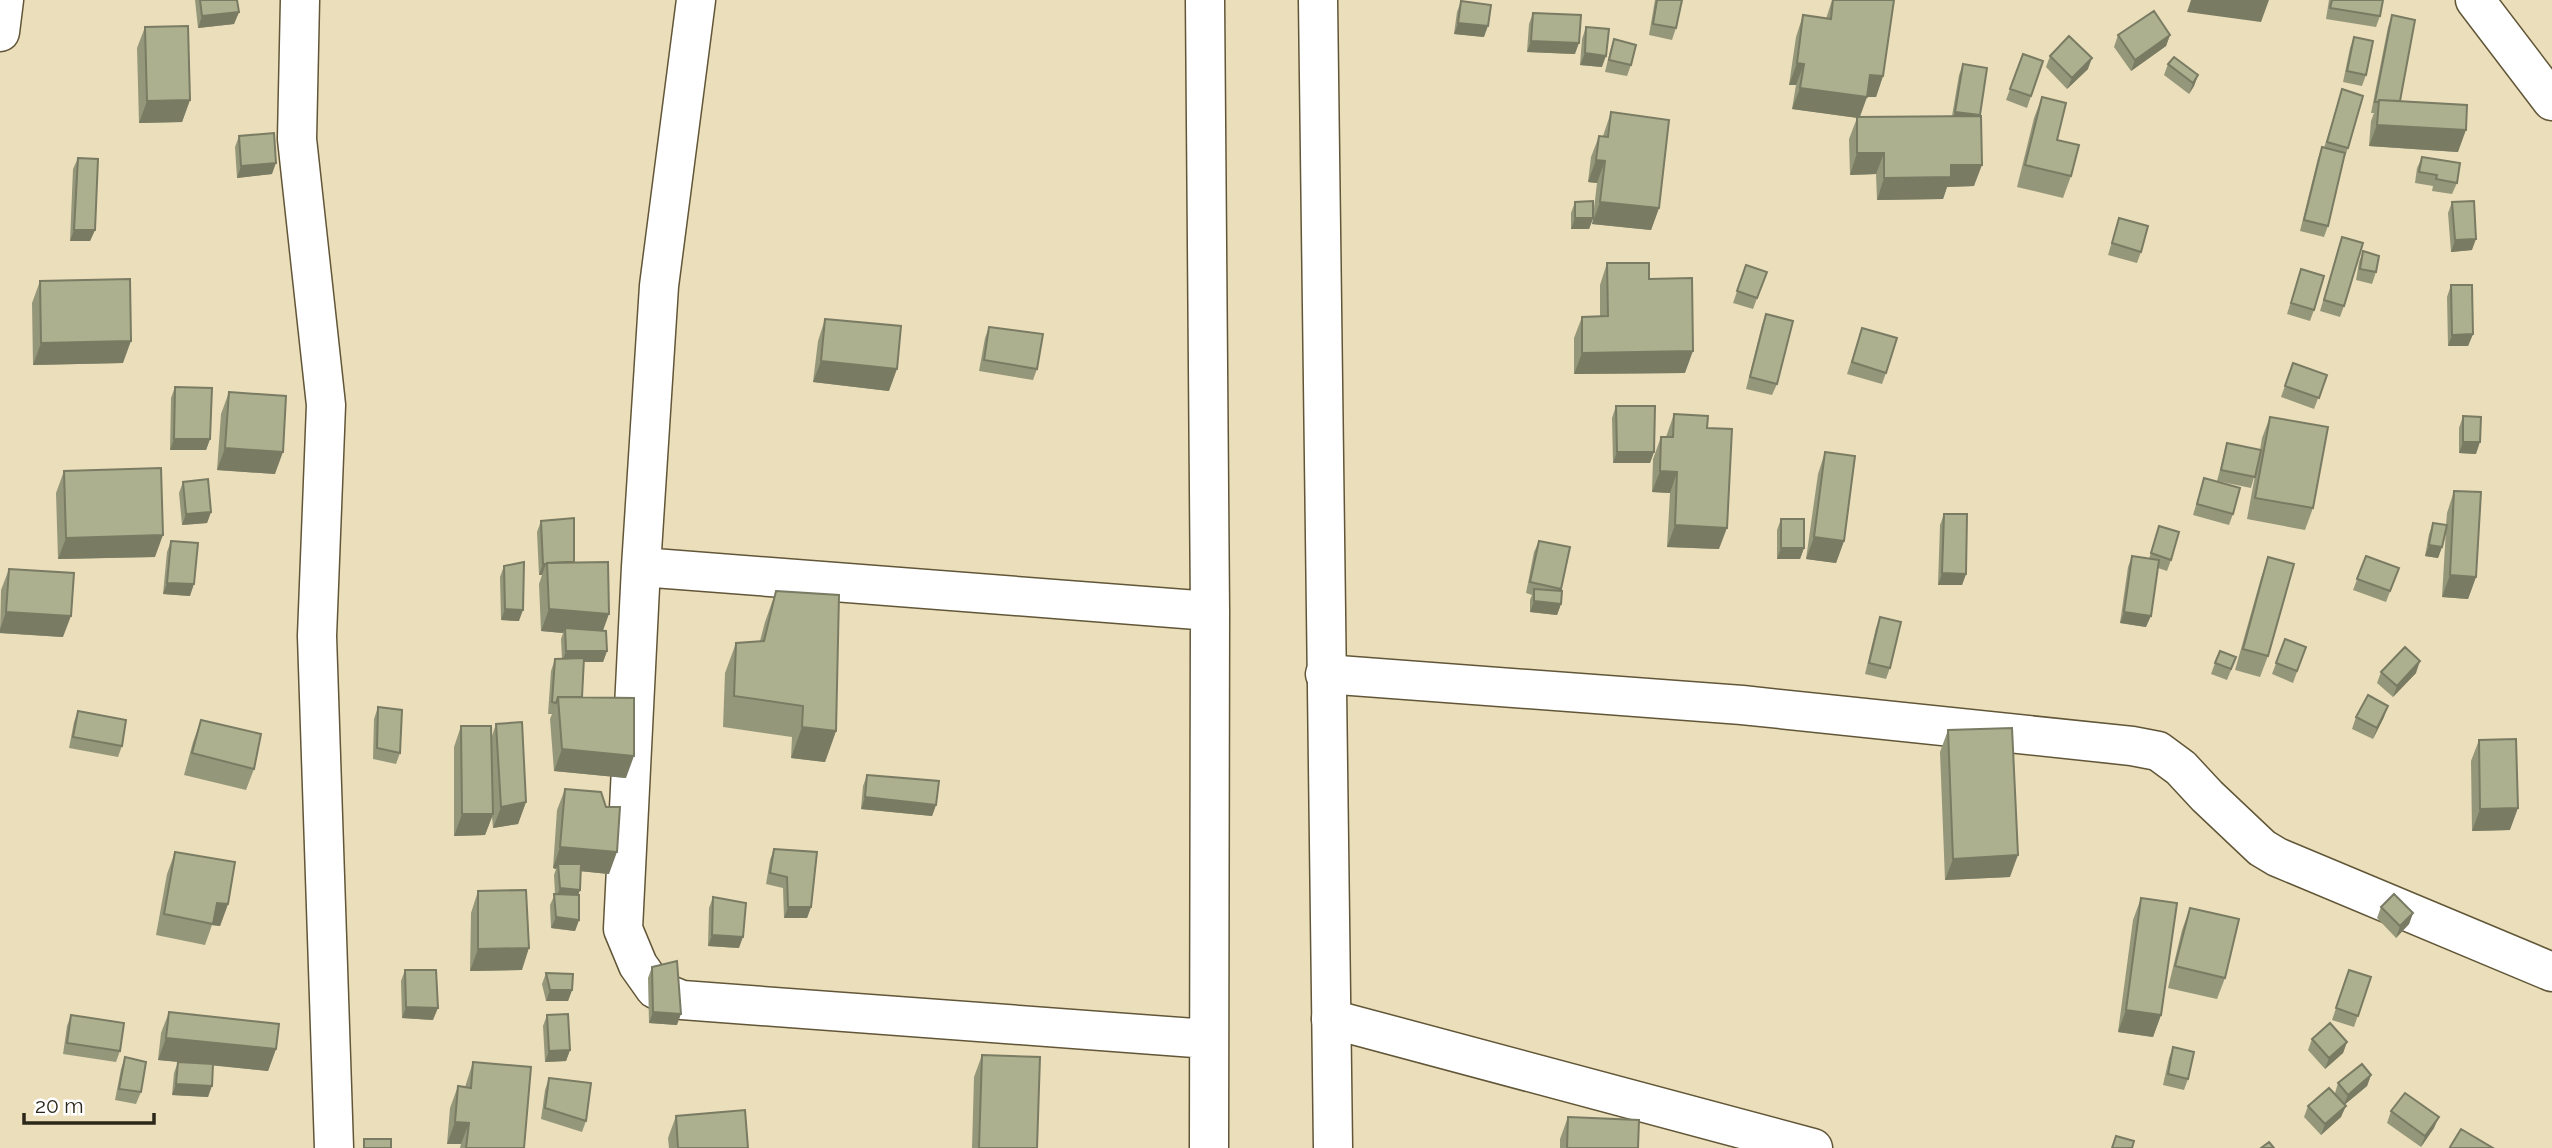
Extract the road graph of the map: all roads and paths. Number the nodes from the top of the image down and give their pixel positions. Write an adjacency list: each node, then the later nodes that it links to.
1 (4, 0): 7 (main road)
2 (300, 0): 15 (main road)
3 (696, 0): 9 (main road)
4 (1205, 0): 10 (main road)
5 (1318, 0): 11 (main road)
6 (2475, 0): 8 (main road)
7 (0, 32)
8 (2552, 101)
9 (641, 567): 10 (main road); 14 (main road)
10 (1210, 611): 14 (main road)
11 (1325, 674): 12 (main road); 13 (main road)
12 (2552, 972)
13 (1331, 1019): 17 (main road); 18 (main road)
14 (1208, 1039): 16 (main road)
15 (334, 1148)
16 (1209, 1148)
17 (1332, 1148)
18 (1812, 1148)

